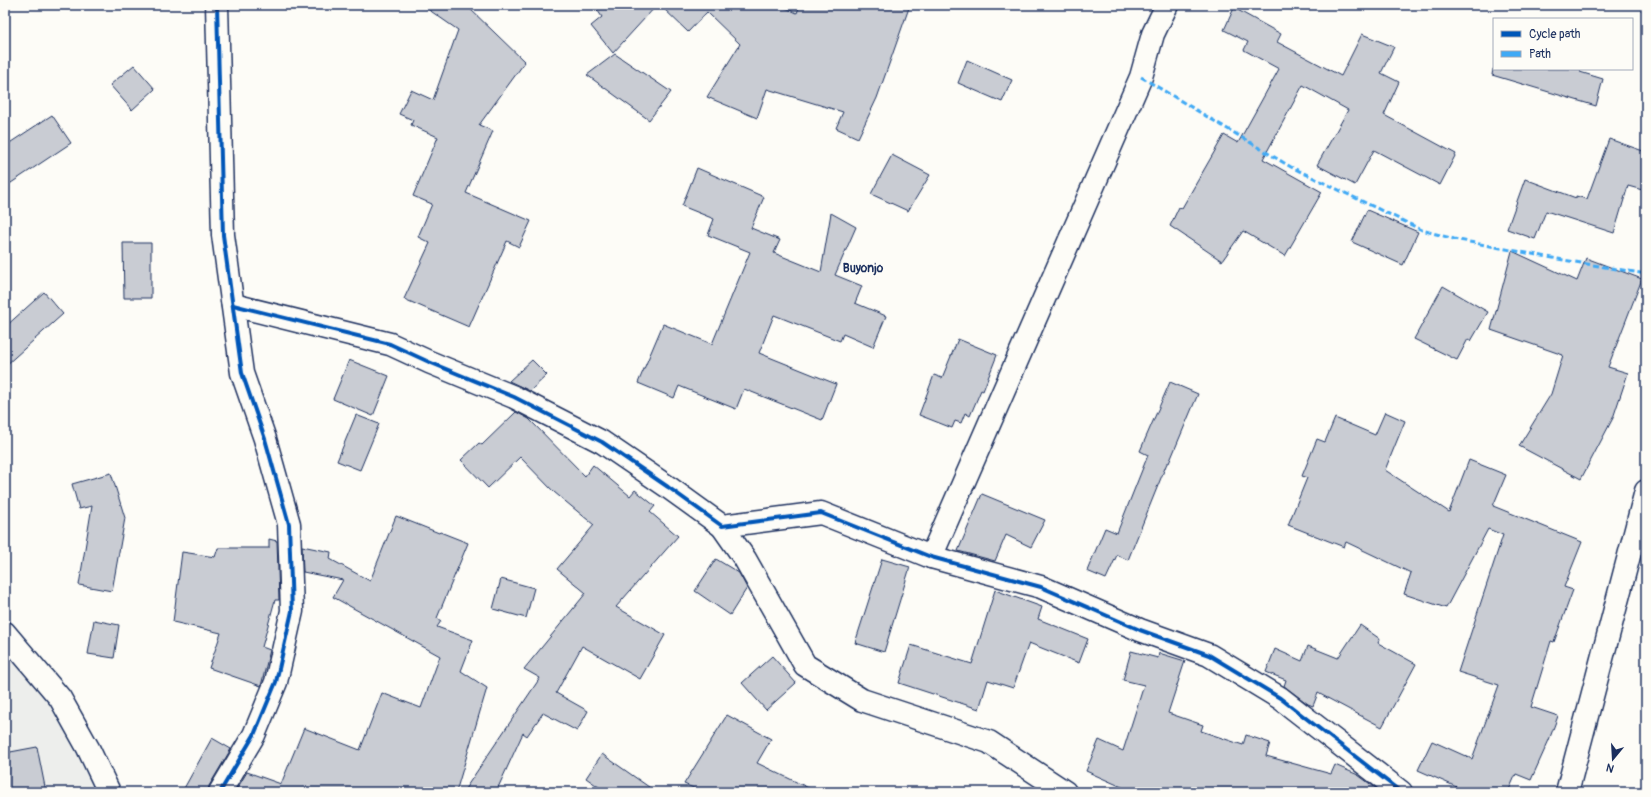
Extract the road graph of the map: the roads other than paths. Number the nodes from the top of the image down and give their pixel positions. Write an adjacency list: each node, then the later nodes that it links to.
1 (217, 5): 3 (street)
2 (1166, 5): 6 (street)
3 (233, 305): 5 (street); 9 (street)
4 (1646, 491): 12 (street)
5 (722, 526): 6 (street); 10 (street)
6 (931, 557): 11 (street)
7 (5, 633): 8 (street)
8 (108, 792)
9 (220, 792)
10 (1065, 792)
11 (1401, 792)
12 (1567, 792)

